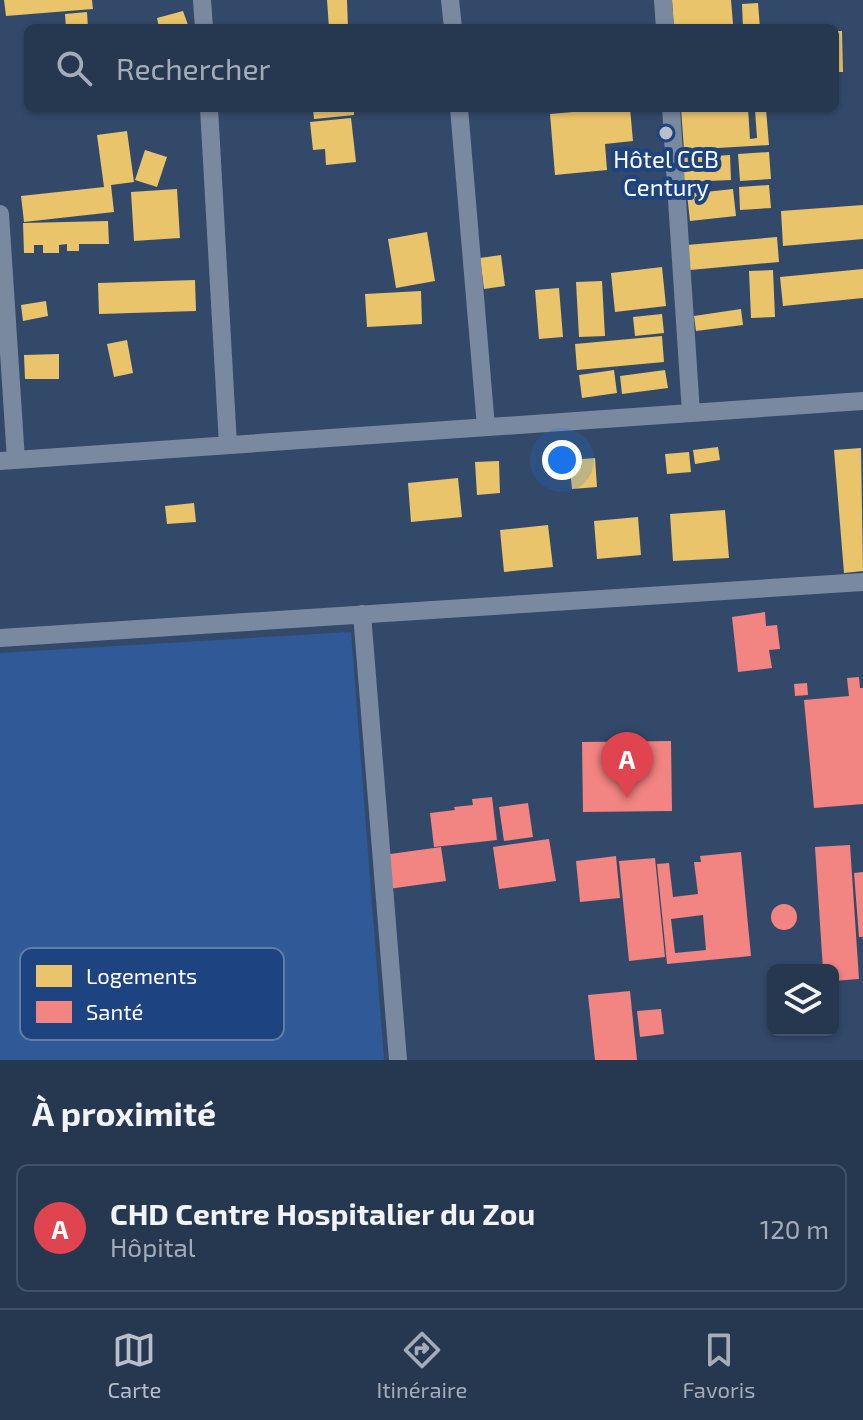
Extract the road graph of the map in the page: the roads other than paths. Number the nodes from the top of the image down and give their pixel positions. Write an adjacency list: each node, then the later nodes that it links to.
1 (202, 0): 4 (street)
2 (450, 0): 5 (street)
3 (663, 0): 6 (street)
4 (204, 24)
5 (453, 24)
6 (665, 24)
7 (209, 112): 14 (street)
8 (459, 112): 13 (street)
9 (671, 112): 12 (street)
10 (0, 214): 15 (street)
11 (863, 401): 12 (street)
12 (691, 413): 13 (street)
13 (486, 427): 14 (street)
14 (228, 445): 15 (street)
15 (8, 460)
16 (863, 582): 17 (street)
17 (362, 614): 18 (street); 19 (street)
18 (0, 638)
19 (398, 1060)

